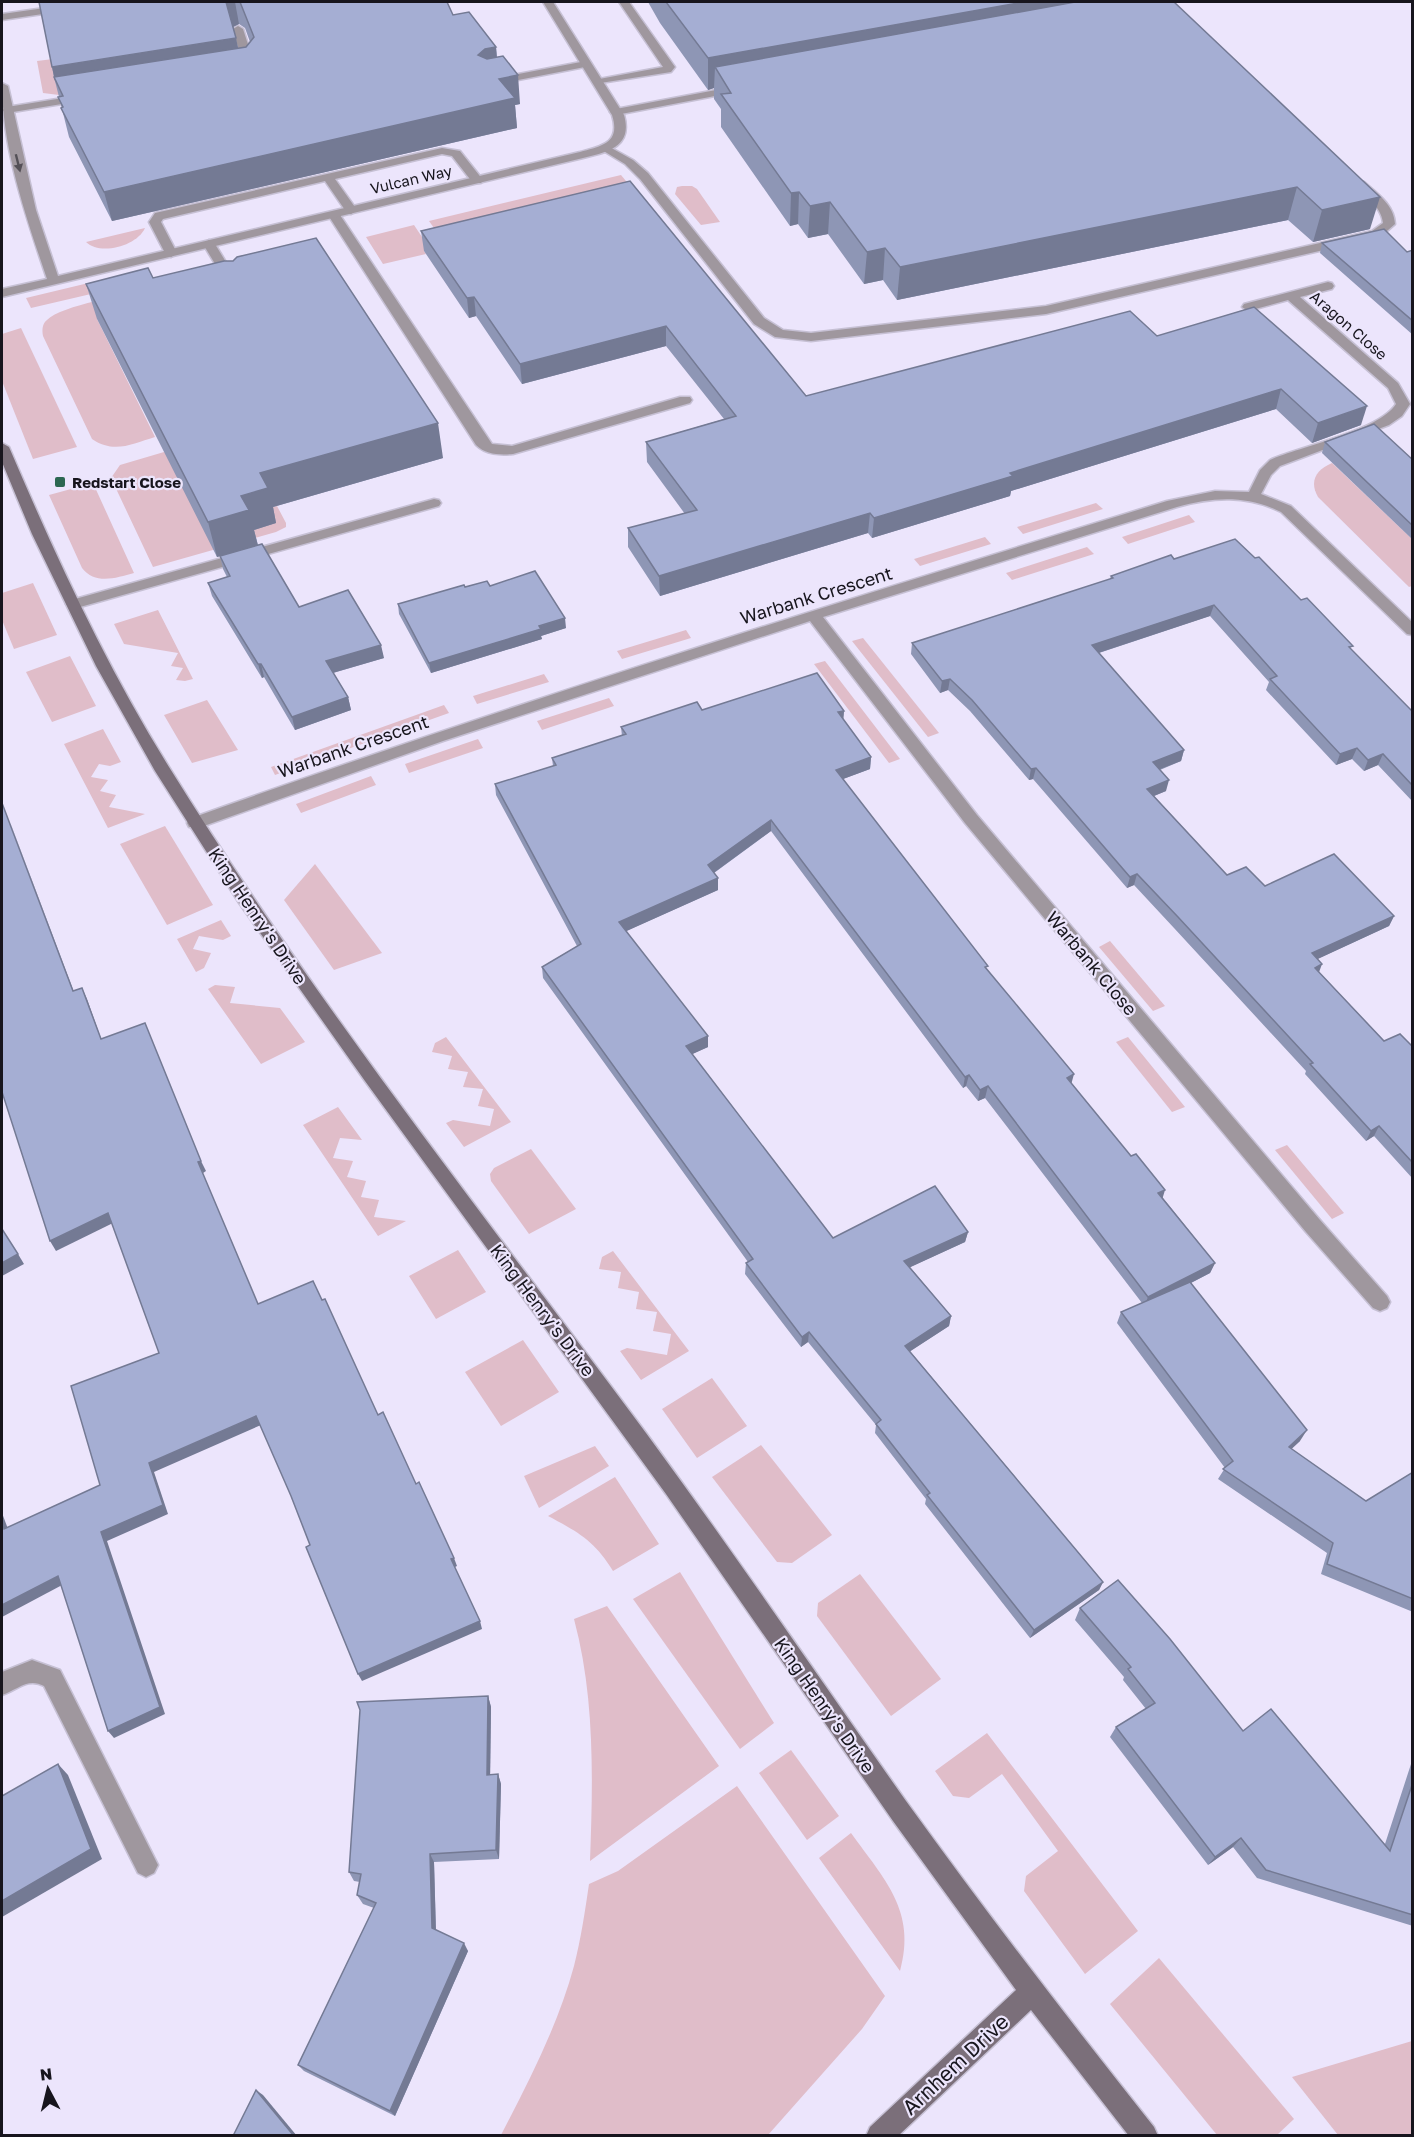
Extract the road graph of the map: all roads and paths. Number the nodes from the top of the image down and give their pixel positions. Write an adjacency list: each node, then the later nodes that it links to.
1 (551, 2): 6 (street)
2 (624, 2): 8 (street)
3 (83, 6): 4 (street)
4 (2, 17)
5 (238, 29): 7 (street)
6 (586, 64): 8 (street); 9 (street)
7 (241, 74)
8 (598, 82): 13 (street)
9 (489, 83)
10 (2, 86): 14 (street)
11 (743, 87): 13 (street)
12 (93, 102): 14 (street)
13 (616, 112): 15 (street)
14 (8, 115): 23 (street, one-way to 23)
15 (606, 148): 16 (street); 18 (street, Vulcan Way)
16 (1350, 175)
17 (328, 177): 18 (street); 19 (street); 22 (street)
18 (477, 180): 19 (street, Vulcan Way)
19 (351, 210): 20 (street, Vulcan Way)
20 (334, 215): 21 (street, Vulcan Way); 29 (street)
21 (209, 244): 22 (street, Vulcan Way); 25 (street)
22 (171, 253): 23 (street, Vulcan Way)
23 (54, 281): 26 (street, Vulcan Way)
24 (1328, 286): 27 (street, Aragon Close)
25 (237, 291)
26 (2, 293)
27 (1291, 296): 28 (street, Aragon Close); 31 (street, Aragon Close)
28 (1248, 307)
29 (685, 400)
30 (2, 447): 33 (street, King Henry's Drive)
31 (1253, 497): 35 (street, Warbank Crescent); 36 (street, Warbank Crescent)
32 (434, 503): 33 (street)
33 (73, 604): 38 (street, King Henry's Drive)
34 (1413, 609): 35 (street)
35 (1397, 614): 37 (street, Warbank Crescent)
36 (814, 616): 38 (street, Warbank Crescent); 39 (street, Warbank Close)
37 (1413, 630)
38 (195, 823): 42 (street, King Henry's Drive)
39 (1380, 1302)
40 (2, 1684): 41 (street)
41 (147, 1865)
42 (1032, 1992): 43 (street, Arnhem Drive); 44 (street, King Henry's Drive)
43 (879, 2136)
44 (1145, 2136)

